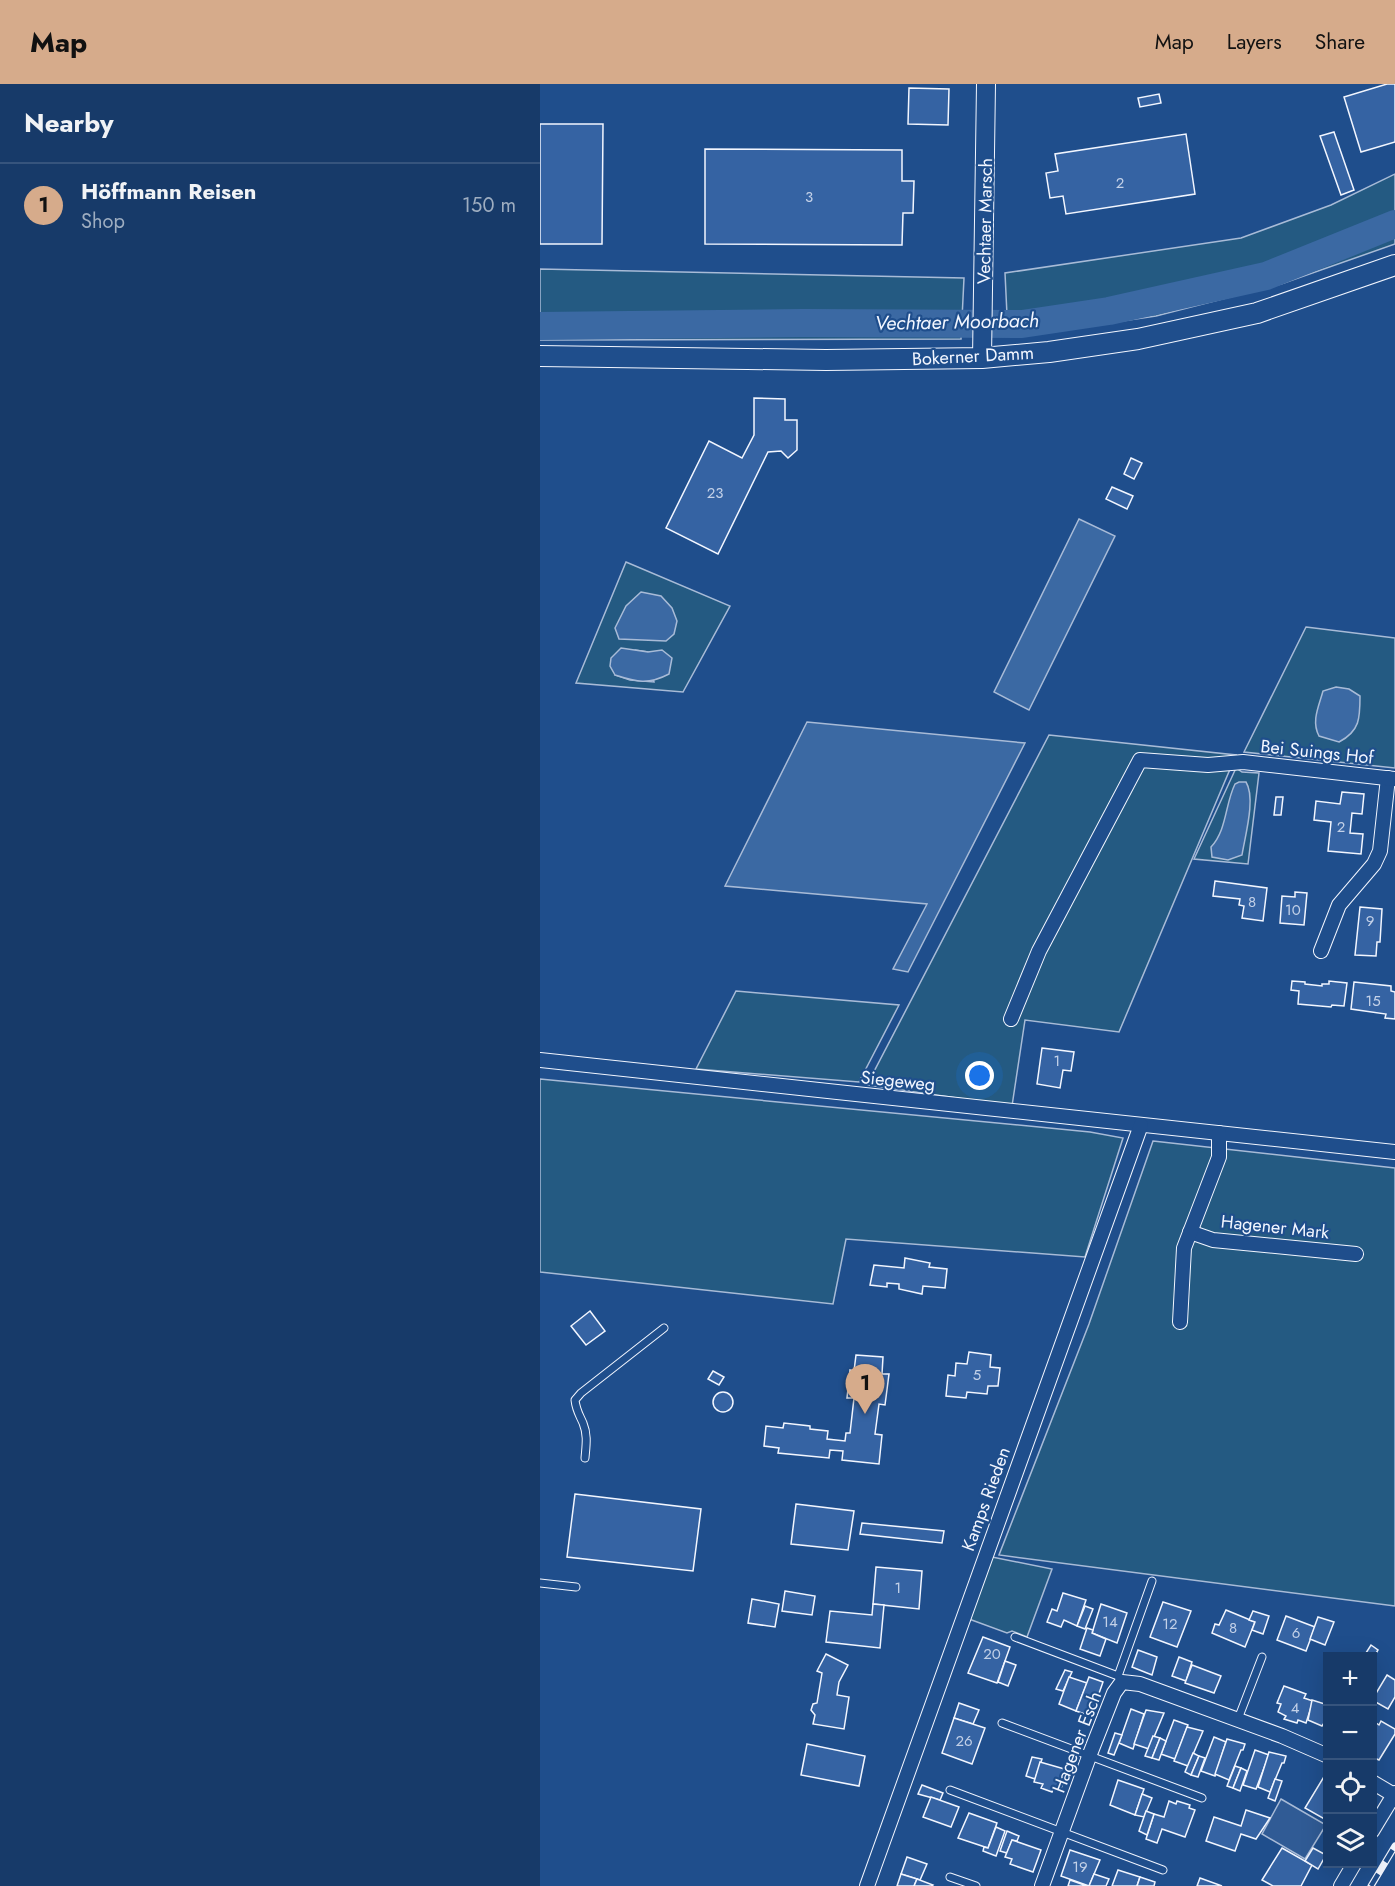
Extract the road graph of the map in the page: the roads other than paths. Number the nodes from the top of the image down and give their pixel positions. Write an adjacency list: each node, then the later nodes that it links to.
1 (986, 84): 4 (street, Vechtaer Marsch)
2 (1395, 265): 4 (main road, Bokerner Damm)
3 (540, 356): 4 (main road, Bokerner Damm)
4 (982, 358)
5 (1391, 778): 6 (street, Bei Suings Hof); 7 (street, Bei Suings Hof)
6 (1321, 951)
7 (1011, 1019)
8 (540, 1060): 9 (street, Siegeweg)
9 (1141, 1125): 10 (street, Siegeweg); 36 (street, Kamps Rieden)
10 (1219, 1133): 11 (street, Siegeweg); 12 (street, Hagener Mark)
11 (1395, 1152)
12 (1190, 1232): 13 (street, Hagener Mark); 14 (street, Hagener Mark)
13 (1356, 1254)
14 (1180, 1322)
15 (664, 1328): 16 (lane)
16 (585, 1458)
17 (1152, 1581): 22 (lane)
18 (540, 1583): 19 (lane)
19 (576, 1587)
20 (1015, 1637): 22 (lane)
21 (1262, 1657): 23 (lane)
22 (1120, 1679): 23 (street, Hagener Esch); 25 (street, Hagener Esch)
23 (1238, 1719): 26 (street, Hagener Esch)
24 (1002, 1723): 25 (lane)
25 (1090, 1754): 30 (lane); 32 (street, Hagener Esch)
26 (1323, 1754)
27 (1377, 1785): 29 (street)
28 (950, 1790): 32 (lane)
29 (1394, 1794): 31 (street)
30 (1202, 1798)
31 (1377, 1823)
32 (1061, 1832): 34 (lane); 38 (street, Hagener Esch)
33 (1351, 1868): 39 (street)
34 (1163, 1870)
35 (950, 1877): 37 (lane)
36 (867, 1886)
37 (976, 1886)
38 (1042, 1886)
39 (1341, 1886)

